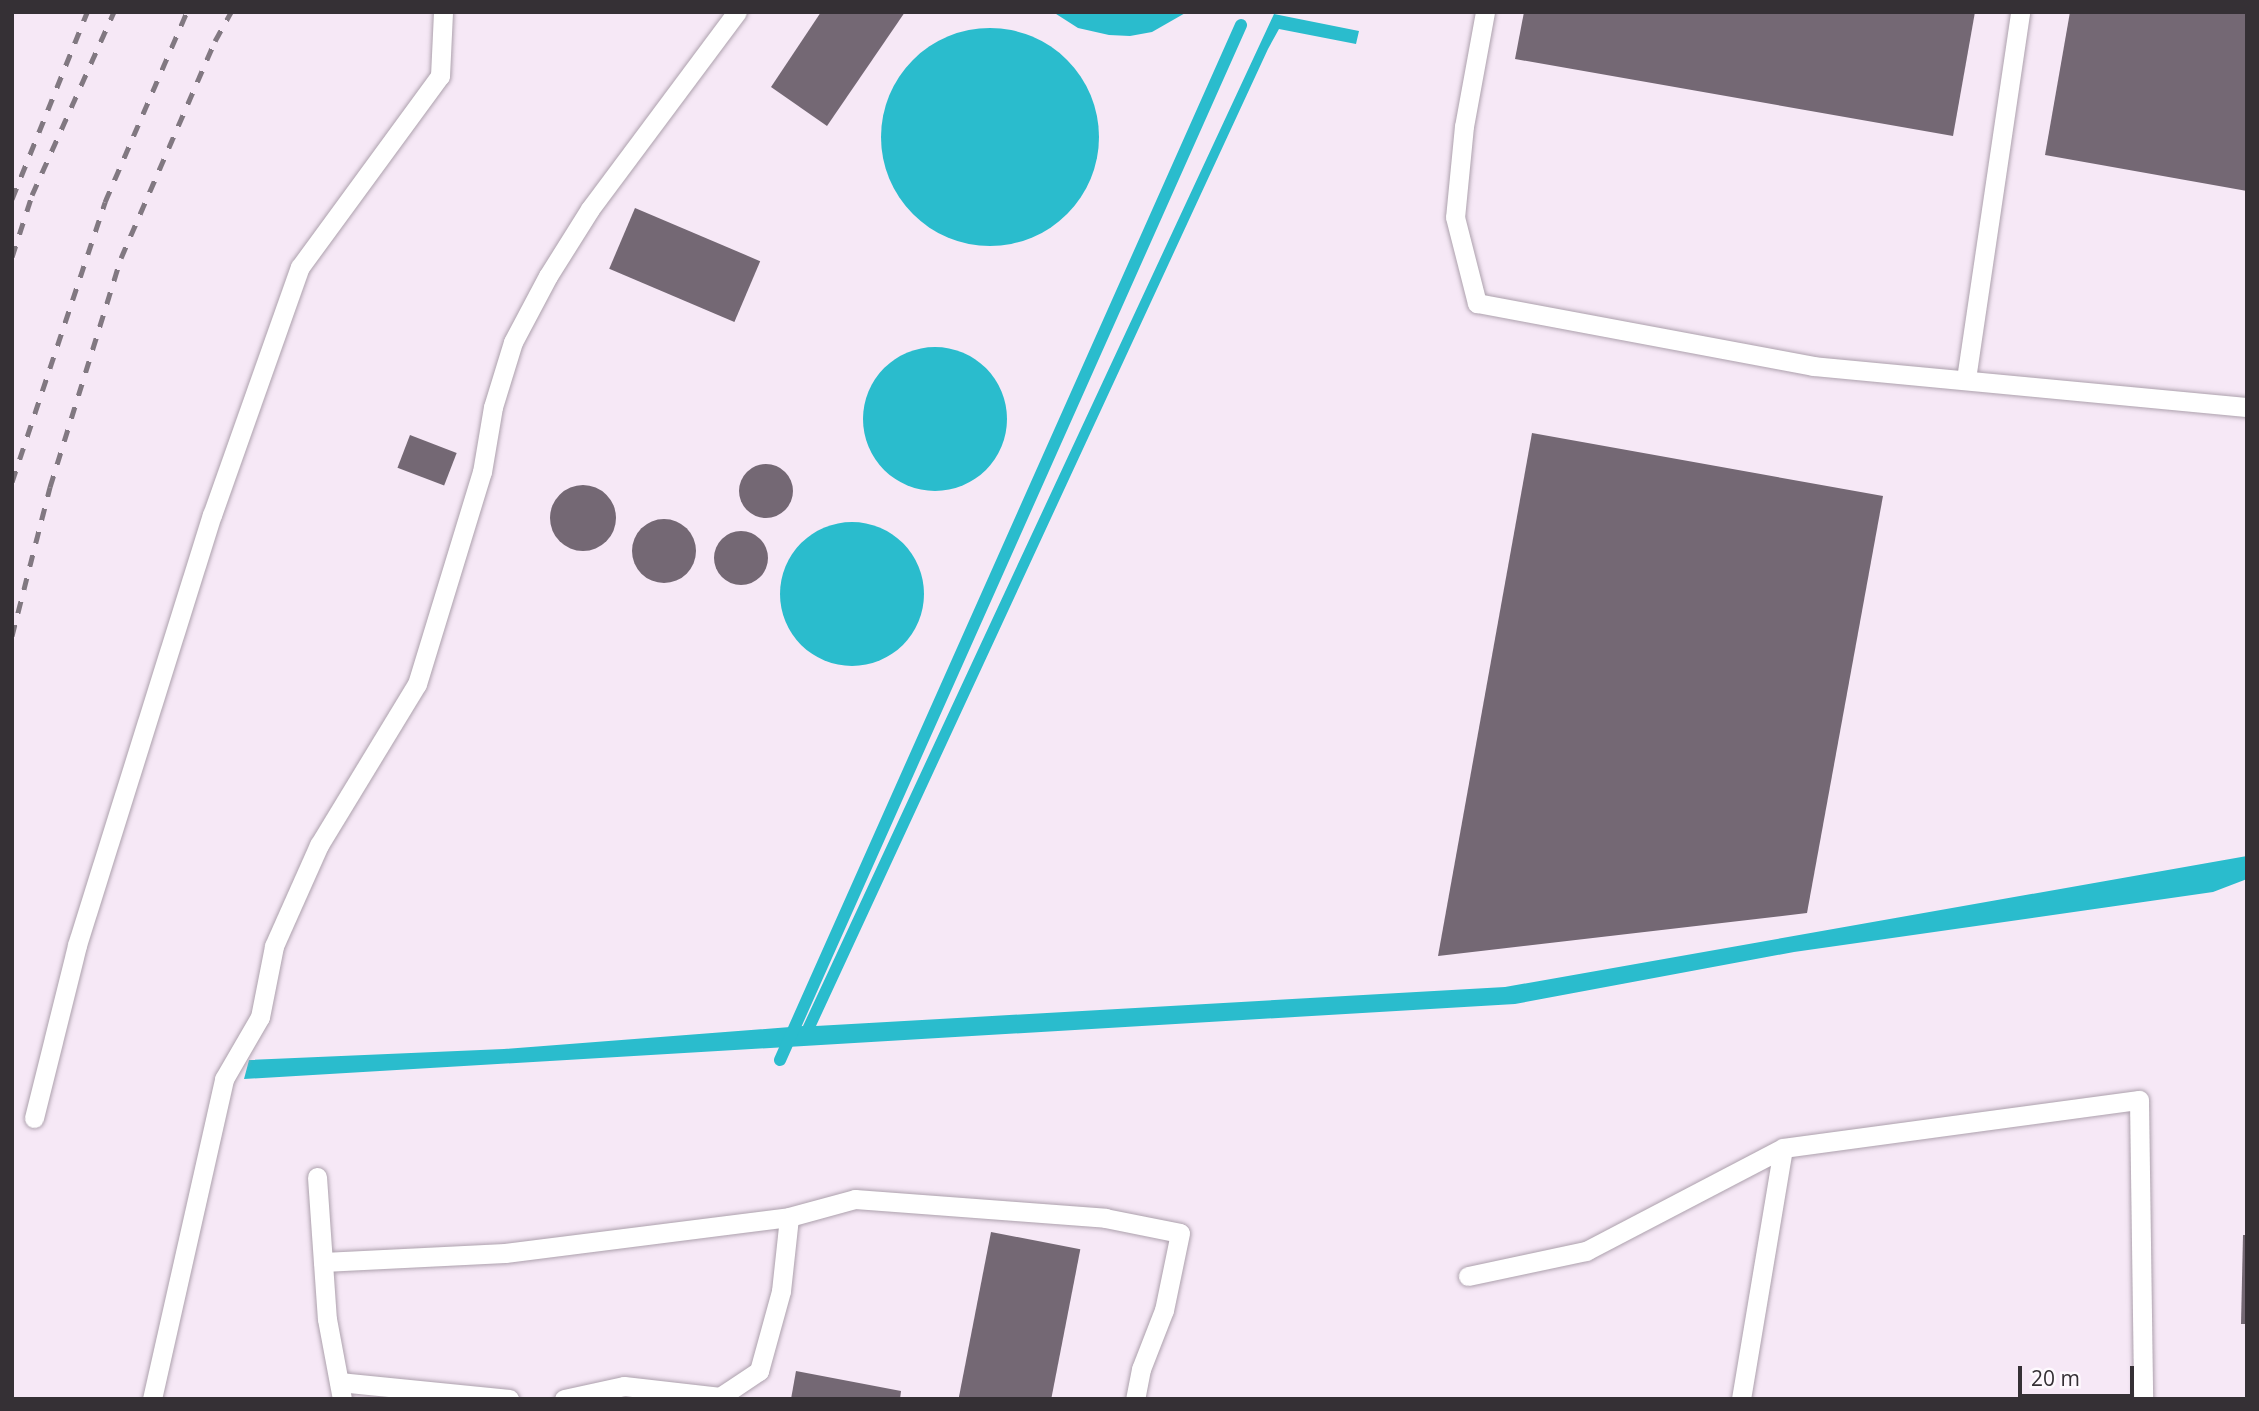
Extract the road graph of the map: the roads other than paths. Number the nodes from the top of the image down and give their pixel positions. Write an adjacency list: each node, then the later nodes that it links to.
1 (443, 12): 7 (lane)
2 (737, 12): 14 (lane)
3 (1485, 12): 5 (lane)
4 (2020, 12): 5 (lane)
5 (1966, 379): 6 (lane)
6 (2247, 407)
7 (34, 1118)
8 (1783, 1148): 12 (lane); 18 (lane); 19 (lane)
9 (317, 1177): 11 (lane)
10 (789, 1217): 11 (lane); 16 (lane); 17 (lane)
11 (323, 1262): 13 (lane)
12 (1468, 1276)
13 (340, 1390): 15 (lane)
14 (152, 1399)
15 (509, 1399)
16 (564, 1399)
17 (1135, 1399)
18 (1741, 1399)
19 (2143, 1399)

